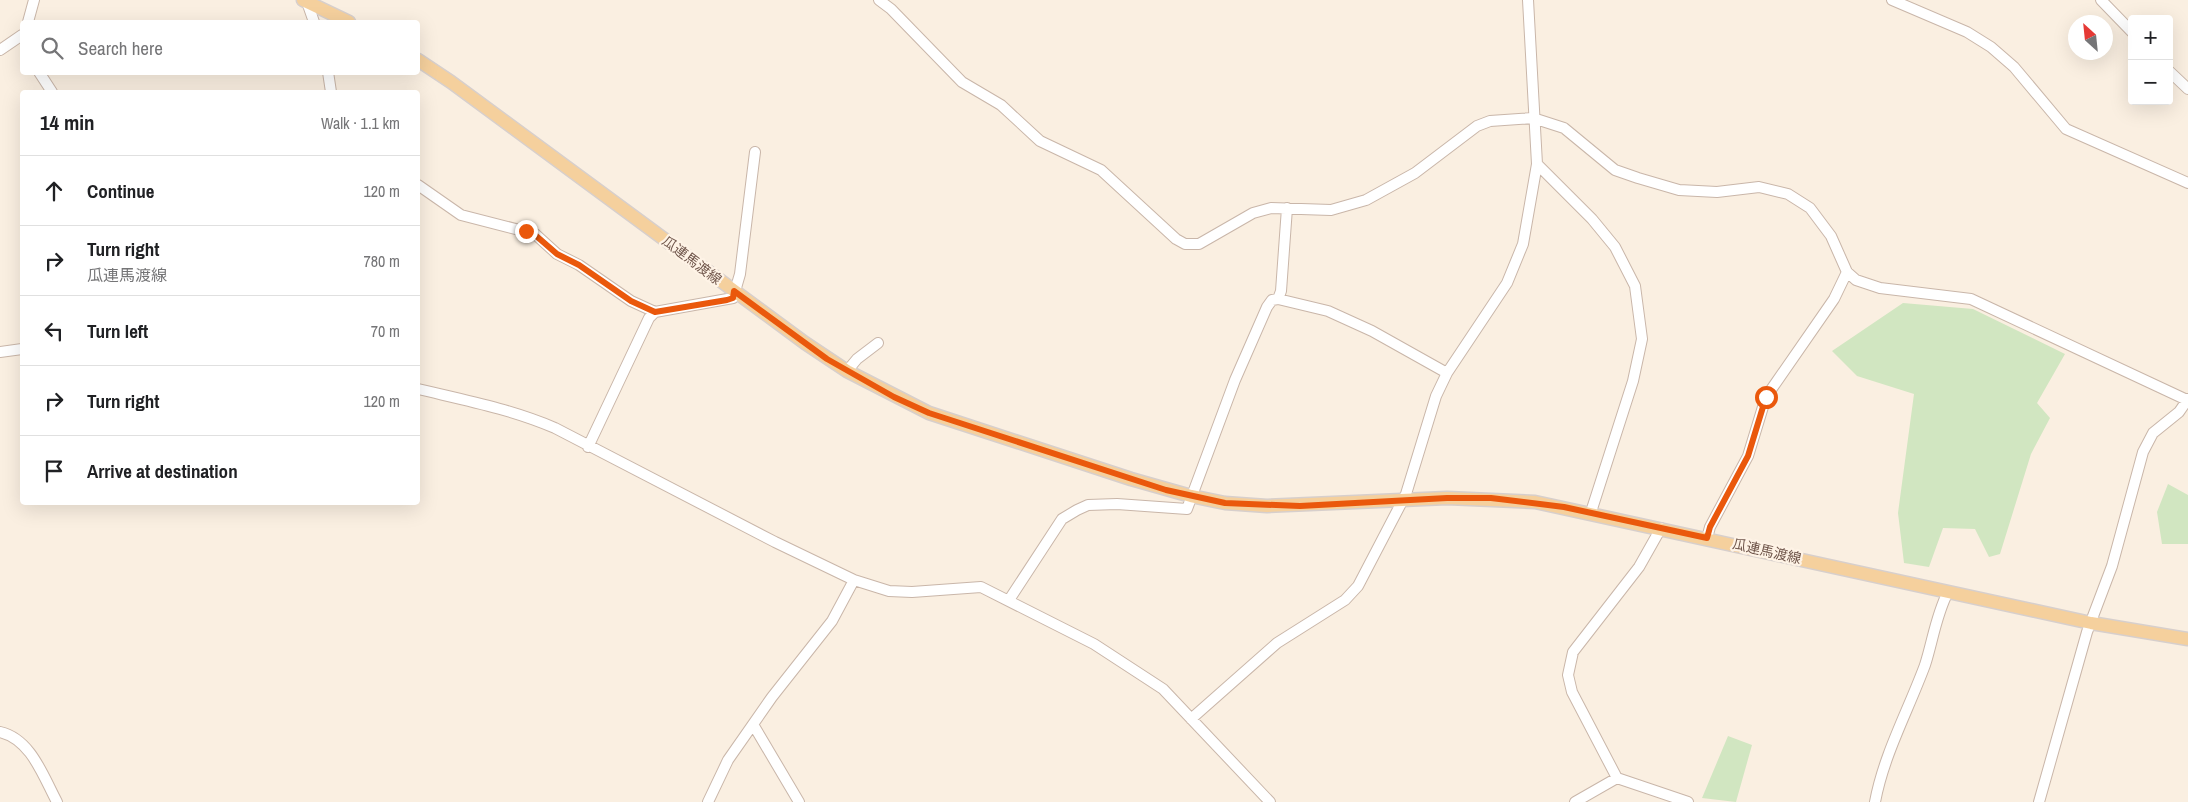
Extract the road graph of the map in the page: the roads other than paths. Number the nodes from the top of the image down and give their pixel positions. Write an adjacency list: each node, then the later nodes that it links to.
1 (34, 0): 7 (street)
2 (879, 0): 25 (street)
3 (1528, 0): 20 (street)
4 (1892, 0): 23 (street)
5 (2101, 0): 10 (street)
6 (305, 1): 8 (street); 9 (main road)
7 (29, 20)
8 (313, 20)
9 (345, 20)
10 (2128, 28)
11 (20, 36): 12 (street)
12 (0, 50)
13 (420, 61): 27 (main road, 瓜連馬渡線)
14 (41, 75): 18 (street)
15 (328, 75): 19 (street)
16 (2173, 75): 17 (street)
17 (2188, 89)
18 (51, 90)
19 (331, 90)
20 (1533, 118): 22 (street); 25 (street); 26 (street)
21 (755, 152): 27 (street)
22 (1536, 164): 34 (street); 40 (street)
23 (2187, 182)
24 (420, 186): 29 (street)
25 (1287, 208): 28 (street)
26 (1847, 272): 36 (street); 42 (street)
27 (734, 291): 29 (street); 33 (main road, 瓜連馬渡線)
28 (1278, 299): 34 (street); 38 (street)
29 (655, 312): 37 (street)
30 (878, 343): 33 (street)
31 (20, 349): 32 (street)
32 (0, 352)
33 (846, 371): 38 (main road, 瓜連馬渡線)
34 (1447, 373): 39 (street)
35 (420, 389): 37 (street)
36 (2188, 400): 46 (street)
37 (588, 446): 43 (street)
38 (1191, 496): 39 (main road, 瓜連馬渡線); 45 (street)
39 (1401, 500): 40 (main road, 瓜連馬渡線); 48 (street)
40 (1591, 512): 41 (main road, 瓜連馬渡線)
41 (1661, 528): 42 (main road, 瓜連馬渡線); 51 (street)
42 (1707, 538): 44 (main road, 瓜連馬渡線)
43 (854, 580): 45 (street); 49 (street)
44 (1948, 592): 46 (main road, 瓜連馬渡線); 58 (street)
45 (1008, 600): 48 (street)
46 (2091, 623): 47 (main road, 瓜連馬渡線); 59 (street)
47 (2188, 639)
48 (1191, 719): 55 (street)
49 (754, 726): 53 (street); 54 (street)
50 (0, 732): 52 (street)
51 (1617, 778): 56 (street); 57 (street)
52 (57, 802)
53 (708, 802)
54 (798, 802)
55 (1270, 802)
56 (1575, 802)
57 (1688, 802)
58 (1874, 802)
59 (2039, 802)

